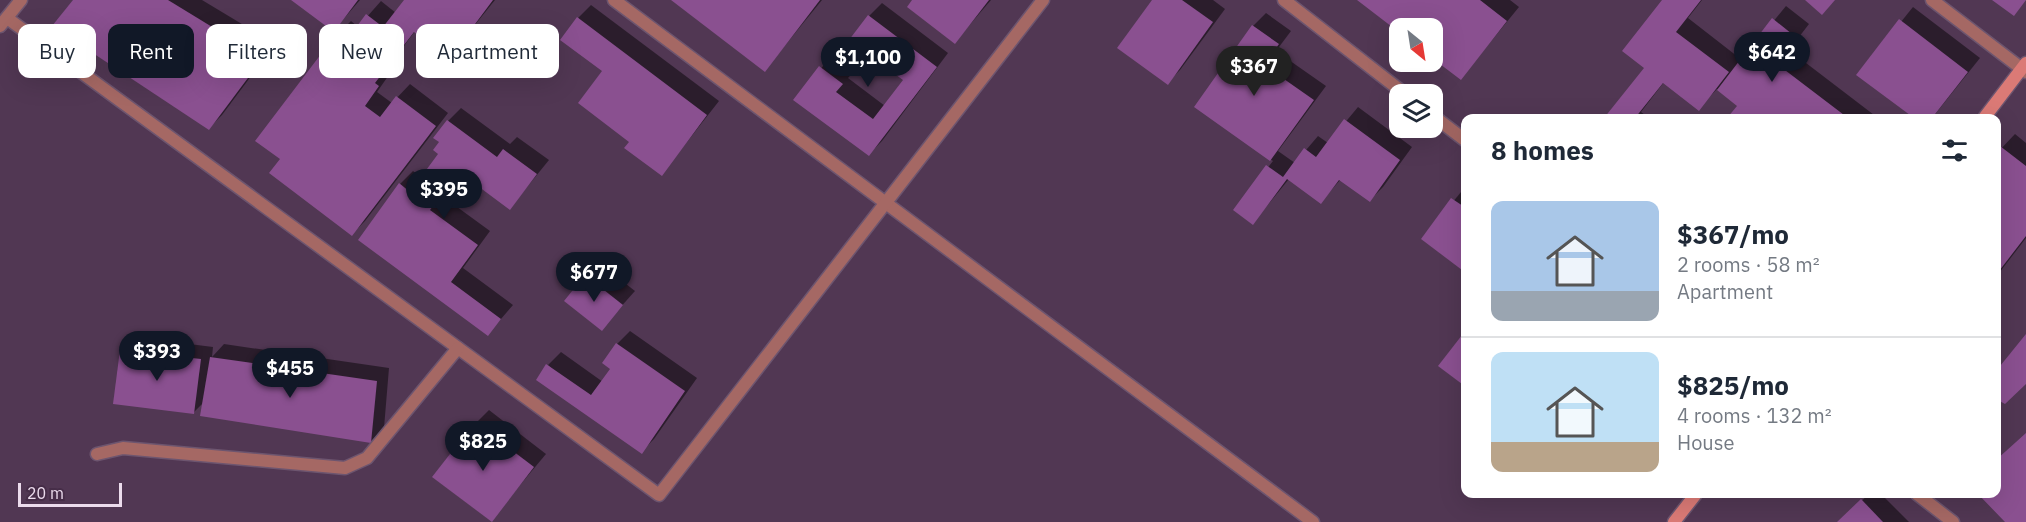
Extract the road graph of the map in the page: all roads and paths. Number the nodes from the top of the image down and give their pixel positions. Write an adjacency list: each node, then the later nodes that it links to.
1 (21, 0): 6 (street)
2 (614, 0): 12 (street)
3 (1043, 0): 12 (street)
4 (1284, 0): 8 (street)
5 (1932, 0): 7 (street)
6 (4, 22): 13 (street)
7 (2025, 68): 9 (street)
8 (1393, 84)
9 (1987, 114)
10 (1443, 124): 11 (street)
11 (1461, 137)
12 (885, 204): 13 (street); 17 (street)
13 (458, 348): 14 (street)
14 (97, 454)
15 (1693, 498): 18 (street)
16 (1922, 498): 19 (street)
17 (1313, 522)
18 (1674, 522)
19 (1953, 522)

